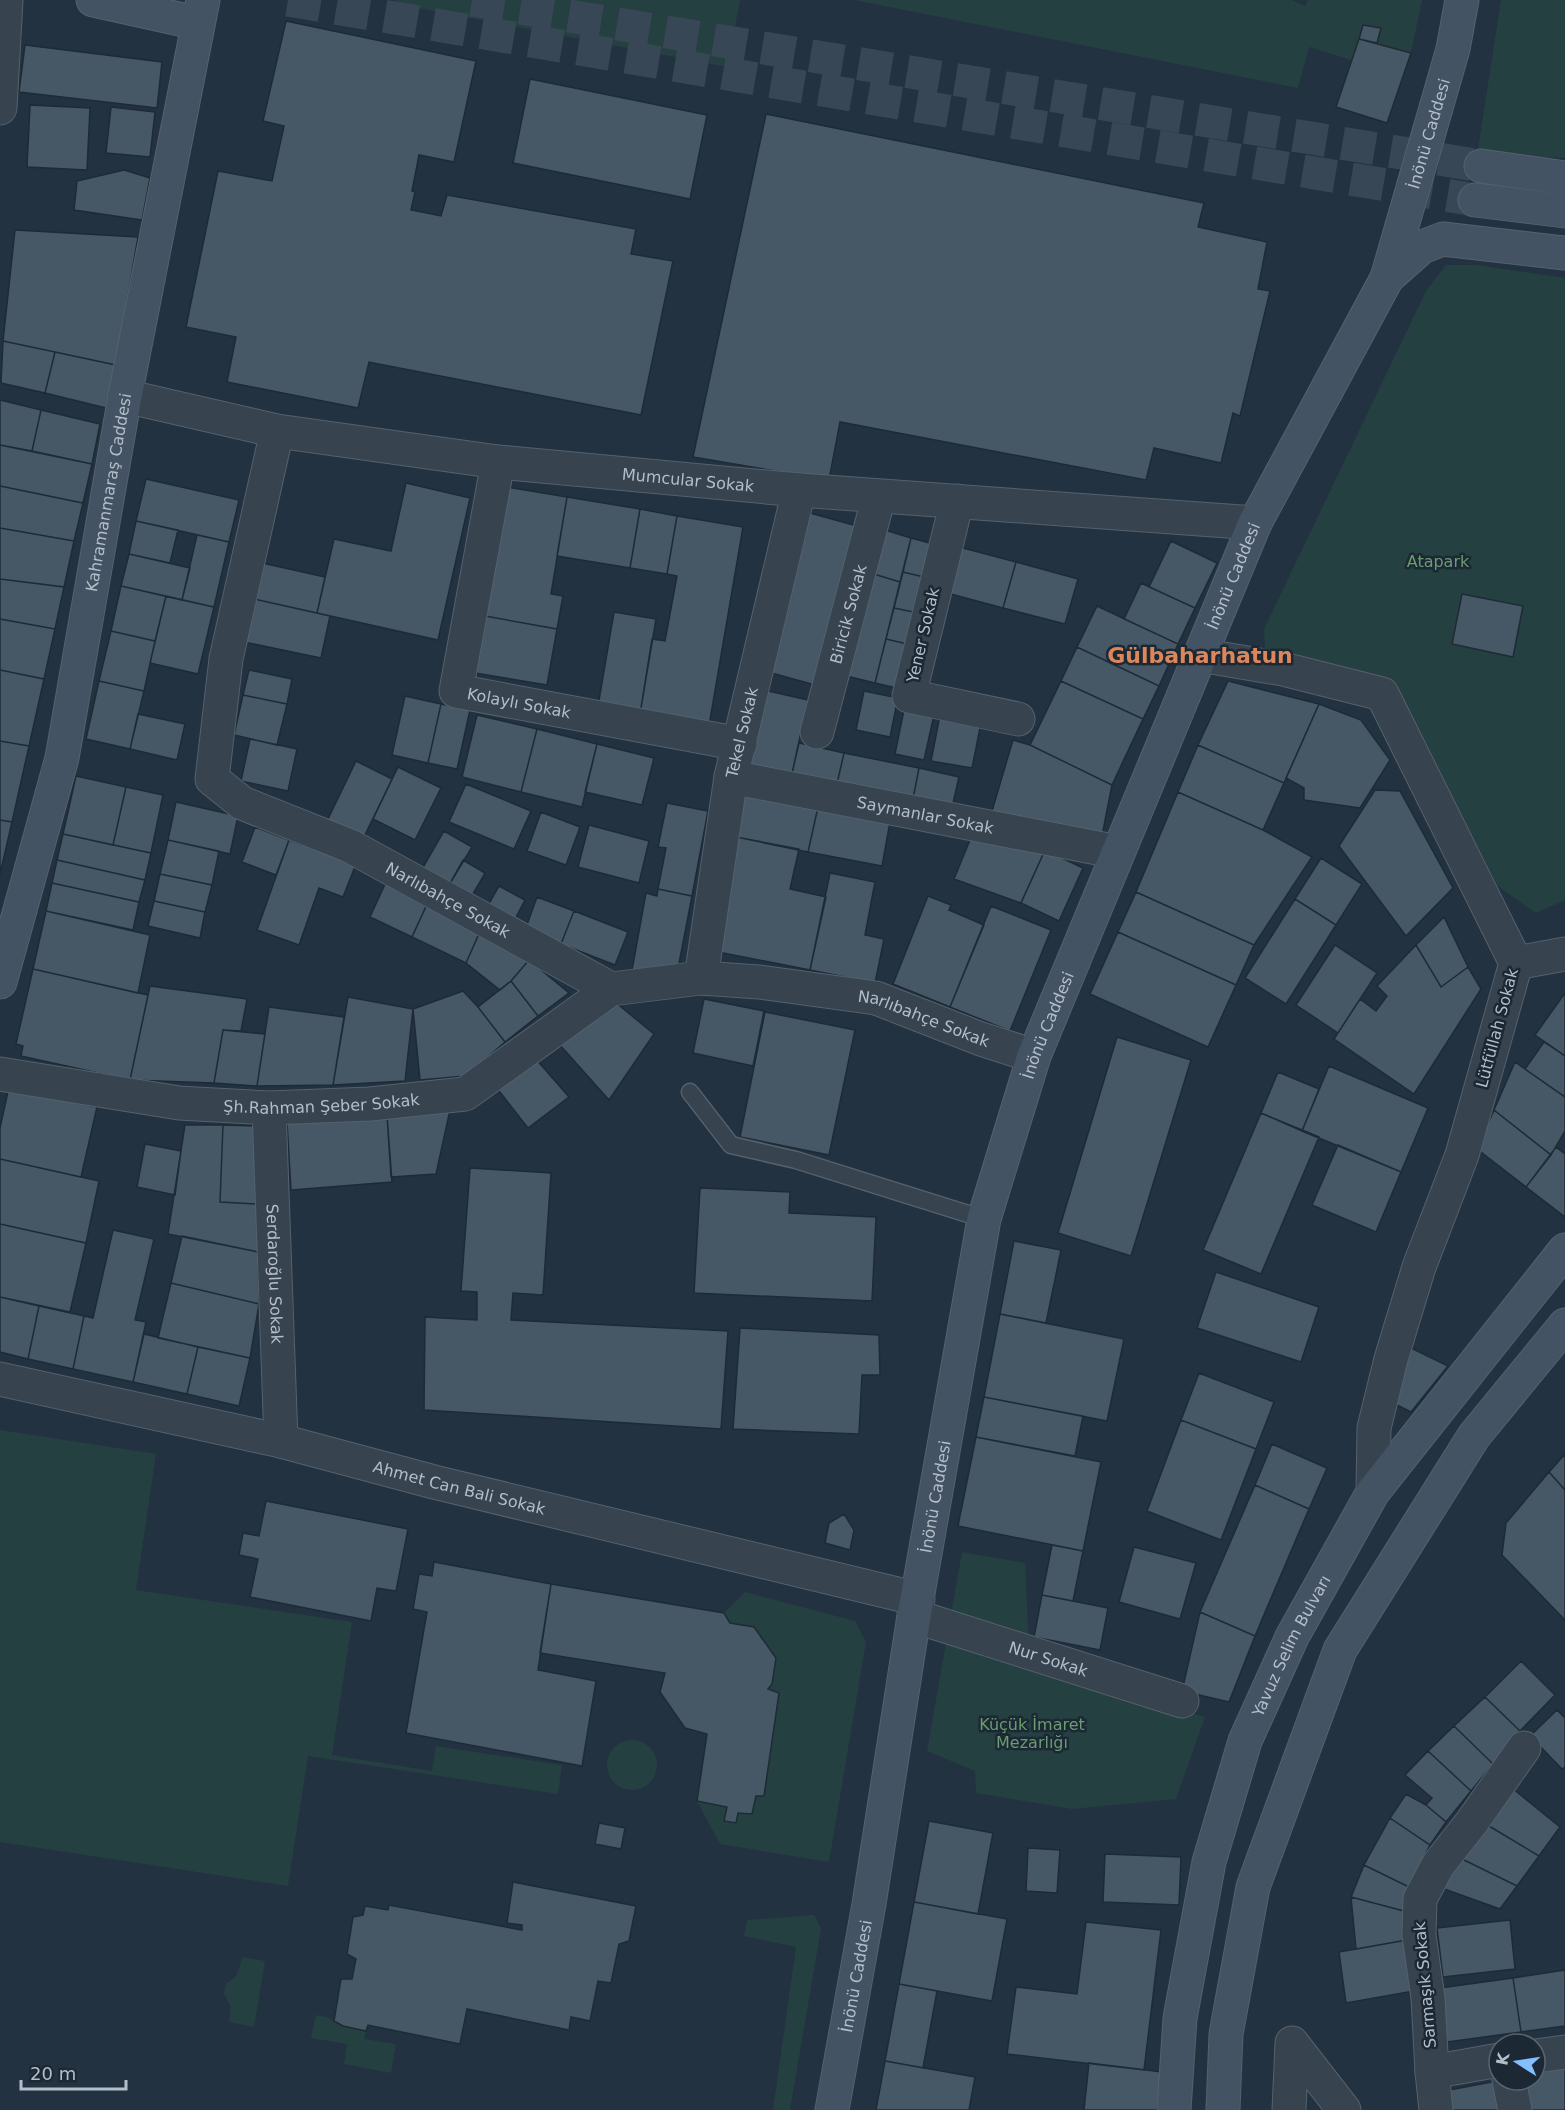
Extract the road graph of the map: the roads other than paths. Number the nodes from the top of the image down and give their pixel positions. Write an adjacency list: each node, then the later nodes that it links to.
1 (6, 0): 5 (street)
2 (93, 0): 4 (street)
3 (1462, 0): 11 (street, İnönü Caddesi)
4 (200, 11): 12 (street, Kahramanmaraş Caddesi)
5 (0, 108)
6 (1481, 166): 7 (street)
7 (1565, 178)
8 (1475, 200): 9 (street)
9 (1565, 211)
10 (1565, 253): 11 (street)
11 (1387, 278): 18 (street, İnönü Caddesi)
12 (125, 396): 13 (street, Mumcular Sokak); 28 (street, Kahramanmaraş Caddesi)
13 (277, 431): 14 (street, Mumcular Sokak); 29 (street, Narlıbahçe Sokak)
14 (498, 462): 15 (street, Mumcular Sokak); 22 (street, Kolaylı Sokak)
15 (799, 490): 16 (street, Mumcular Sokak); 22 (street, Tekel Sokak)
16 (879, 496): 17 (street, Mumcular Sokak); 21 (street, Biricik Sokak)
17 (957, 501): 18 (street, Mumcular Sokak); 20 (street, Yener Sokak)
18 (1255, 523): 19 (street, İnönü Caddesi)
19 (1200, 655): 24 (street, İnönü Caddesi); 26 (street, Lütfüllah Sokak)
20 (1018, 719)
21 (817, 732)
22 (740, 744): 23 (street, Tekel Sokak)
23 (731, 777): 24 (street, Saymanlar Sokak); 27 (street, Tekel Sokak)
24 (1118, 852): 30 (street, İnönü Caddesi)
25 (1565, 954): 26 (street)
26 (1516, 963): 39 (street, Lütfüllah Sokak)
27 (701, 978): 29 (street, Narlıbahçe Sokak); 30 (street, Narlıbahçe Sokak)
28 (0, 982)
29 (611, 989): 33 (street, Şh.Rahman Şeber Sokak)
30 (1034, 1056): 34 (street, İnönü Caddesi)
31 (0, 1074): 33 (street, Şh.Rahman Şeber Sokak)
32 (690, 1092): 34 (lane)
33 (269, 1108): 38 (street, Serdaroğlu Sokak)
34 (984, 1219): 40 (street, İnönü Caddesi)
35 (1565, 1250): 39 (street, Yavuz Selim Bulvarı)
36 (1565, 1325): 50 (street)
37 (0, 1380): 38 (street, Ahmet Can Bali Sokak)
38 (281, 1441): 40 (street, Ahmet Can Bali Sokak)
39 (1373, 1492): 49 (street, Yavuz Selim Bulvarı)
40 (916, 1608): 41 (street, Nur Sokak); 48 (street, İnönü Caddesi)
41 (1182, 1701)
42 (1524, 1748): 46 (street, Sarmaşık Sokak)
43 (1565, 2052): 44 (street)
44 (1547, 2054)
45 (1487, 2063): 46 (street)
46 (1432, 2072): 53 (street, Sarmaşık Sokak)
47 (1511, 2092): 54 (street)
48 (832, 2110)
49 (1174, 2110)
50 (1223, 2110)
51 (1289, 2110): 52 (street)
52 (1344, 2110)
53 (1436, 2110)
54 (1515, 2110)

